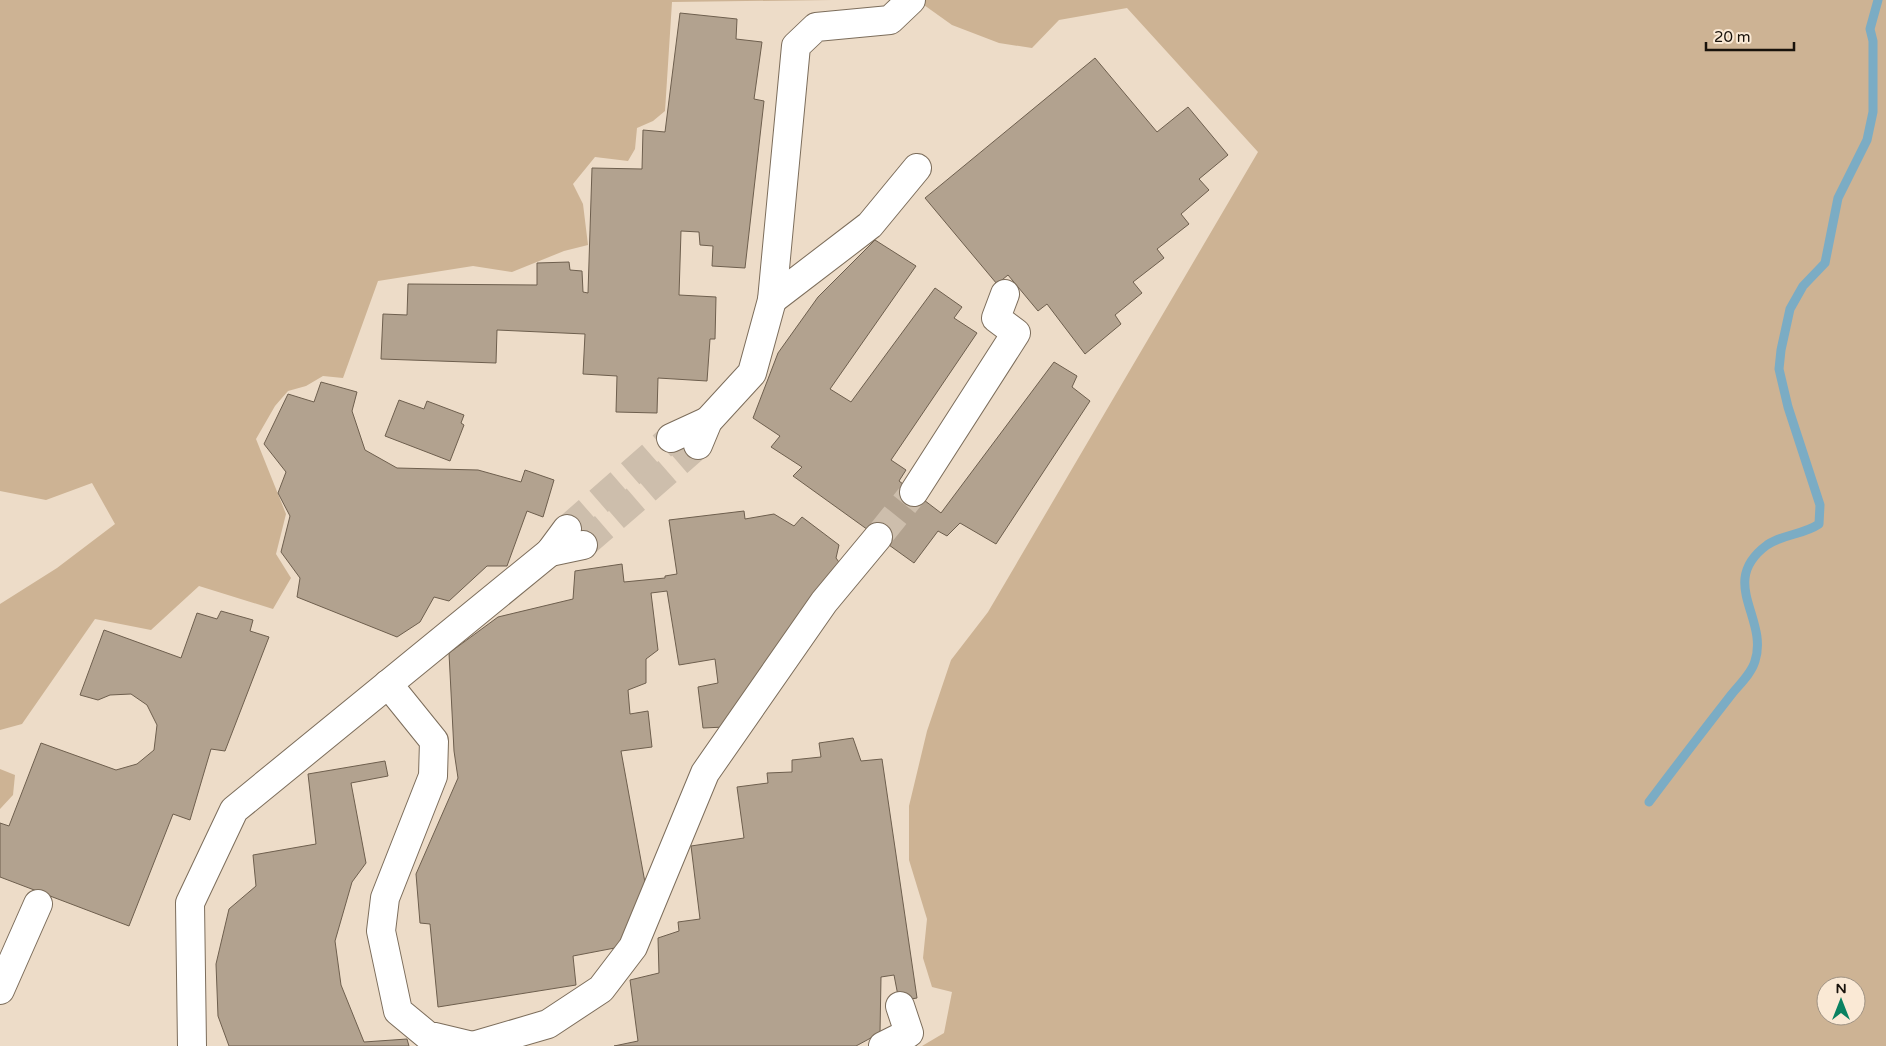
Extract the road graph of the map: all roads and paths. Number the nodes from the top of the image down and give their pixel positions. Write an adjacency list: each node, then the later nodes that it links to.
1 (911, 0): 4 (lane)
2 (916, 168): 4 (lane)
3 (1006, 294): 6 (lane)
4 (772, 300): 5 (lane)
5 (671, 438)
6 (914, 492)
7 (575, 537): 9 (lane)
8 (878, 537): 9 (lane)
9 (388, 684): 13 (lane)
10 (38, 904): 11 (lane)
11 (0, 990)
12 (900, 1006): 14 (lane)
13 (192, 1046)
14 (883, 1046)

